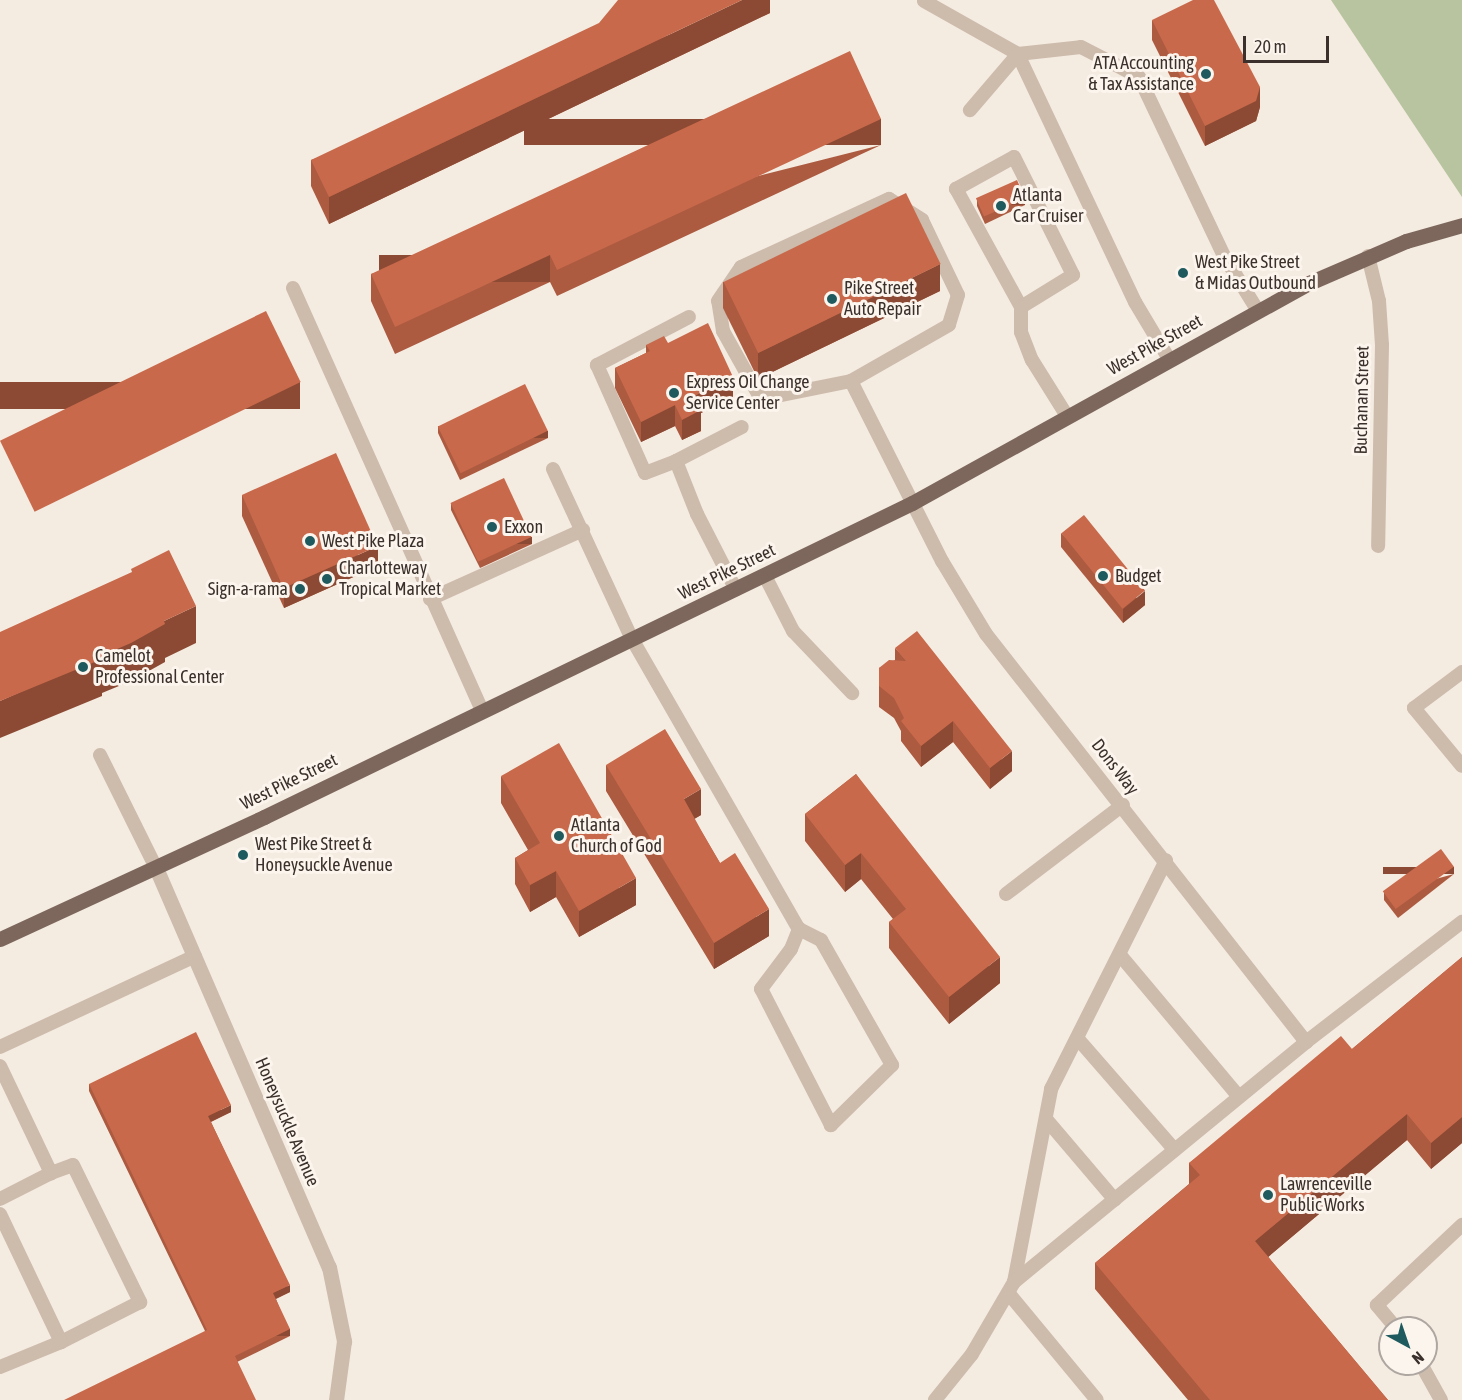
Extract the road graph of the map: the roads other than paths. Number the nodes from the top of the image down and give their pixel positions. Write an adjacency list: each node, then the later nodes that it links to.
1 (924, 1): 2 (lane)
2 (1018, 54): 3 (lane); 8 (lane); 10 (lane)
3 (970, 110)
4 (1462, 225): 5 (main road, West Pike Street)
5 (1368, 256): 8 (main road, West Pike Street); 18 (lane, Buchanan Street)
6 (293, 288): 21 (lane)
7 (1021, 307): 7 (lane); 12 (lane)
8 (1257, 311): 10 (main road, West Pike Street)
9 (689, 317): 14 (lane)
10 (1169, 359): 12 (main road, West Pike Street)
11 (851, 381): 11 (lane); 16 (lane, Dons Way)
12 (1067, 416): 16 (main road, West Pike Street)
13 (742, 427): 14 (lane)
14 (676, 461): 20 (lane)
15 (553, 469): 17 (lane)
16 (912, 503): 19 (main road, West Pike Street); 28 (lane, Dons Way)
17 (583, 530): 21 (lane); 22 (lane)
18 (1378, 546)
19 (765, 576): 20 (main road, West Pike Street); 24 (lane)
20 (736, 590): 22 (main road, West Pike Street)
21 (430, 599): 25 (lane)
22 (632, 639): 25 (main road, West Pike Street); 33 (lane)
23 (1462, 672): 27 (lane)
24 (852, 693)
25 (482, 710): 30 (main road, West Pike Street)
26 (100, 754): 30 (lane)
27 (1462, 766)
28 (1123, 805): 29 (lane, Dons Way); 31 (lane)
29 (1166, 860): 35 (lane); 38 (lane, Dons Way)
30 (156, 868): 34 (main road, West Pike Street); 36 (street, Honeysuckle Avenue)
31 (1006, 894)
32 (1462, 922): 38 (lane)
33 (799, 929): 33 (lane)
34 (0, 939)
35 (1120, 955): 37 (lane); 41 (lane)
36 (195, 956): 39 (lane); 54 (street, Honeysuckle Avenue)
37 (1078, 1039): 42 (lane); 43 (lane)
38 (1306, 1042): 41 (lane)
39 (0, 1047)
40 (0, 1065): 44 (lane)
41 (1239, 1097): 43 (lane)
42 (1046, 1119): 46 (lane); 49 (lane)
43 (1175, 1150): 46 (lane)
44 (51, 1173): 45 (lane); 51 (lane)
45 (0, 1199)
46 (1114, 1200): 49 (lane)
47 (0, 1214): 51 (lane)
48 (1462, 1225): 50 (lane)
49 (1012, 1288): 55 (lane); 56 (lane)
50 (1386, 1316)
51 (61, 1342): 52 (lane)
52 (0, 1366)
53 (1428, 1376): 57 (lane)
54 (336, 1400)
55 (935, 1400)
56 (1097, 1400)
57 (1441, 1400)

